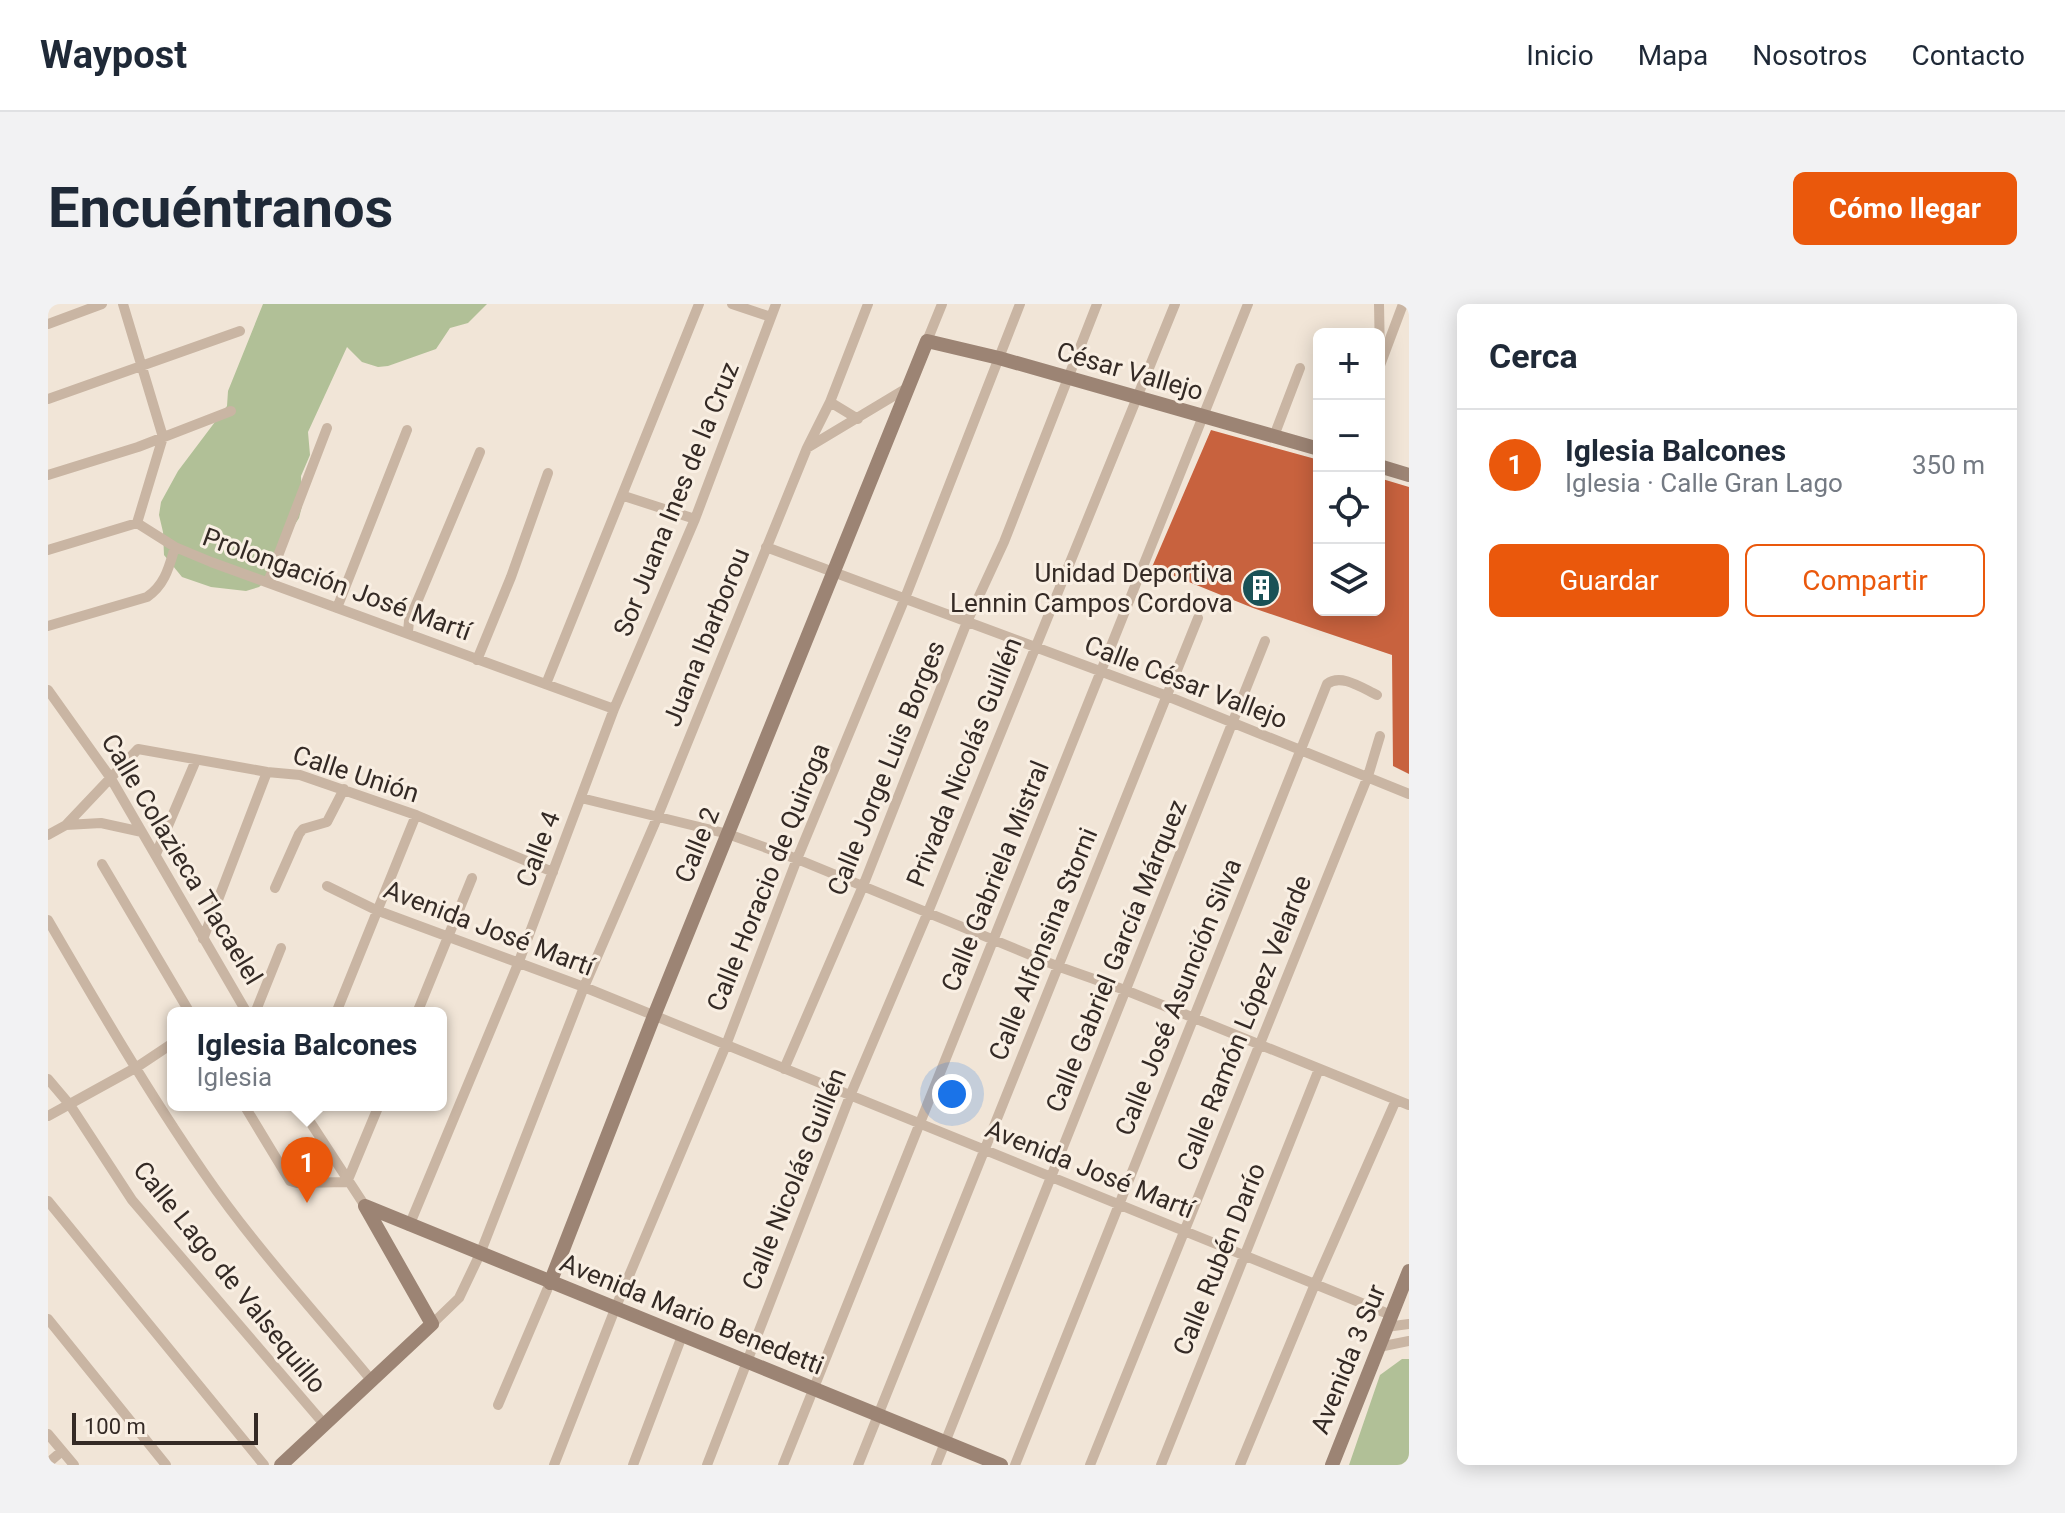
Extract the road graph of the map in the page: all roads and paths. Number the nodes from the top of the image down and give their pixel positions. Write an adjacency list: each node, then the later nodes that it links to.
1 (102, 304): 15 (street)
2 (123, 304): 21 (street)
3 (699, 304): 42 (street)
4 (732, 304): 14 (street)
5 (776, 304): 14 (street, Sor Juana Ines de la Cruz)
6 (868, 304): 27 (street, Juana Ibarborou)
7 (942, 304): 18 (street, Calle 2)
8 (1020, 304): 20 (street, Calle Horacio de Quiroga)
9 (1097, 304): 23 (street, Calle Jorge Luis Borges)
10 (1175, 304): 25 (street)
11 (1248, 304): 29 (street, Calle Gabriela Mistral)
12 (1379, 304): 16 (street)
13 (1403, 304): 19 (street)
14 (771, 317): 43 (street, Sor Juana Ines de la Cruz)
15 (48, 324)
16 (1379, 328)
17 (240, 331): 21 (street)
18 (927, 341): 20 (street, César Vallejo); 24 (street, Calle 2)
19 (1385, 353)
20 (999, 358): 23 (street, César Vallejo); 50 (street, Calle Horacio de Quiroga)
21 (141, 365): 26 (street); 34 (street)
22 (1300, 368): 33 (street)
23 (1068, 379): 25 (street, César Vallejo); 53 (street, Calle Jorge Luis Borges)
24 (907, 388): 30 (street); 48 (street, Calle 2)
25 (1138, 398): 29 (street, César Vallejo); 57 (street, Privada Nicolás Guillén)
26 (48, 399)
27 (830, 402): 30 (street); 36 (street, Juana Ibarborou)
28 (231, 411): 34 (street)
29 (1203, 417): 33 (street, César Vallejo); 59 (street, Calle Gabriela Mistral)
30 (858, 419): 36 (street)
31 (327, 428): 49 (street)
32 (407, 430): 51 (street)
33 (1274, 436): 35 (street, César Vallejo)
34 (163, 437): 40 (street); 44 (street)
35 (1313, 447)
36 (807, 448): 46 (street, Juana Ibarborou)
37 (480, 452): 55 (street)
38 (1385, 468): 41 (street)
39 (548, 473): 58 (street)
40 (48, 475)
41 (1409, 475)
42 (624, 496): 43 (street); 60 (street)
43 (695, 519): 64 (street, Sor Juana Ines de la Cruz)
44 (137, 523): 45 (street, Prolongación José Martí); 47 (street)
45 (175, 547): 49 (street, Prolongación José Martí); 54 (street)
46 (766, 547): 48 (street, Calle César Vallejo); 76 (street, Juana Ibarborou)
47 (48, 550)
48 (833, 571): 50 (street, Calle César Vallejo); 79 (street, Calle 2)
49 (268, 582): 51 (street, Prolongación José Martí)
50 (905, 598): 53 (street, Calle César Vallejo); 82 (street, Calle Horacio de Quiroga)
51 (337, 608): 55 (street, Prolongación José Martí)
52 (1198, 618): 63 (street, Calle Alfonsina Storni)
53 (967, 622): 57 (street, Calle César Vallejo); 87 (street, Calle Jorge Luis Borges)
54 (48, 626)
55 (408, 632): 58 (street, Prolongación José Martí)
56 (1265, 641): 65 (street, Calle Gabriel García Márquez)
57 (1033, 647): 59 (street, Calle César Vallejo); 90 (street, Privada Nicolás Guillén)
58 (477, 660): 60 (street, Prolongación José Martí)
59 (1101, 672): 63 (street, Calle César Vallejo); 94 (street, Calle Gabriela Mistral)
60 (546, 684): 64 (street, Prolongación José Martí)
61 (48, 690): 71 (street, Calle Colazieca Tlacaelel)
62 (1377, 695): 67 (street, Calle José Asunción Silva)
63 (1167, 696): 65 (street, Calle César Vallejo); 97 (street, Calle Alfonsina Storni)
64 (614, 709): 74 (street, Calle 4)
65 (1233, 724): 67 (street, Calle César Vallejo); 99 (street, Calle Gabriel García Márquez)
66 (1380, 736): 70 (street)
67 (1300, 751): 70 (street, Calle César Vallejo); 106 (street, Calle José Asunción Silva)
68 (196, 760): 69 (street, Calle Unión); 71 (street, Calle Unión); 81 (street)
69 (267, 772): 72 (street, Calle Unión); 93 (street)
70 (1368, 776): 73 (street, Calle César Vallejo); 108 (street, Calle Ramón López Velarde)
71 (110, 777): 77 (street); 78 (street, Calle Colazieca Tlacaelel)
72 (344, 789): 75 (street, Calle Unión); 88 (street)
73 (1409, 794)
74 (581, 798): 76 (street); 84 (street, Calle 4)
75 (416, 815): 84 (street, Calle Unión); 89 (street)
76 (658, 815): 79 (street); 98 (street, Juana Ibarborou)
77 (66, 825): 78 (street); 80 (street)
78 (142, 832): 81 (street, Calle Colazieca Tlacaelel)
79 (728, 834): 82 (street); 105 (street, Calle 2)
80 (48, 835)
81 (156, 854): 93 (street, Calle Colazieca Tlacaelel)
82 (797, 859): 87 (street); 107 (street, Calle Horacio de Quiroga)
83 (102, 864): 100 (street)
84 (553, 872): 96 (street, Calle 4)
85 (472, 878): 92 (street)
86 (327, 886): 89 (street, Avenida José Martí)
87 (863, 886): 90 (street); 111 (street, Calle Jorge Luis Borges)
88 (275, 888)
89 (376, 910): 92 (street, Avenida José Martí); 103 (street)
90 (928, 912): 94 (street); 114 (street, Calle Nicolás Guillén)
91 (48, 920): 110 (street)
92 (449, 936): 96 (street, Avenida José Martí); 104 (street)
93 (203, 939): 101 (street, Calle Colazieca Tlacaelel)
94 (993, 939): 97 (street); 122 (street, Calle Gabriela Mistral)
95 (281, 948): 102 (street)
96 (518, 964): 98 (street, Avenida José Martí); 129 (street, Calle 4)
97 (1057, 966): 99 (street); 123 (street, Calle Alfonsina Storni)
98 (584, 987): 105 (street, Avenida José Martí); 131 (street, Juana Ibarborou)
99 (1125, 990): 106 (street); 124 (street, Calle Gabriel García Márquez)
100 (186, 1007)
101 (243, 1007)
102 (257, 1007)
103 (338, 1007)
104 (419, 1007)
105 (654, 1016): 107 (street, Avenida José Martí); 134 (street, Calle 2)
106 (1194, 1017): 108 (street); 127 (street, Calle José Asunción Silva)
107 (726, 1045): 111 (street, Avenida José Martí); 136 (street, Calle Horacio de Quiroga)
108 (1259, 1045): 112 (street); 130 (street, Calle Ramón López Velarde)
109 (167, 1047): 110 (street)
110 (137, 1067): 116 (street); 145 (street)
111 (784, 1069): 114 (street, Avenida José Martí)
112 (1319, 1069): 115 (street); 132 (street, Calle Rubén Darío)
113 (48, 1079): 116 (street, Calle Lago de Valsequillo)
114 (850, 1096): 122 (street, Avenida José Martí); 144 (street, Calle Nicolás Guillén)
115 (1396, 1100): 117 (street); 135 (street)
116 (70, 1105): 121 (street); 149 (street, Calle Lago de Valsequillo)
117 (1409, 1105)
118 (248, 1111): 125 (street)
119 (304, 1111): 125 (street)
120 (377, 1111): 125 (street)
121 (48, 1116)
122 (921, 1124): 123 (street, Avenida José Martí); 146 (street, Calle Gabriela Mistral)
123 (984, 1150): 124 (street, Avenida José Martí); 148 (street, Calle Alfonsina Storni)
124 (1051, 1177): 127 (street, Avenida José Martí); 151 (street, Calle Gabriel García Márquez)
125 (347, 1182): 128 (street)
126 (48, 1201): 156 (street)
127 (1119, 1205): 130 (street, Avenida José Martí); 165 (street, Calle José Asunción Silva)
128 (365, 1206): 129 (street, Avenida Mario Benedetti); 139 (street)
129 (409, 1226): 131 (street, Avenida Mario Benedetti)
130 (1184, 1231): 132 (street, Avenida José Martí); 166 (street, Calle Ramón López Velarde)
131 (480, 1254): 134 (street, Avenida Mario Benedetti); 139 (street, Juana Ibarborou)
132 (1243, 1255): 135 (street, Avenida José Martí); 167 (street, Calle Rubén Darío)
133 (1409, 1271): 138 (street, Avenida 3 Sur)
134 (550, 1283): 136 (street, Avenida Mario Benedetti); 147 (street, Calle 2)
135 (1315, 1284): 138 (street, Avenida José Martí); 168 (street)
136 (615, 1309): 141 (street, Avenida Mario Benedetti); 158 (street, Calle Horacio de Quiroga)
137 (48, 1319): 155 (street)
138 (1389, 1321): 140 (street); 143 (street, Avenida 3 Sur)
139 (432, 1324): 145 (street)
140 (1409, 1324)
141 (682, 1336): 144 (street, Avenida Mario Benedetti); 159 (street)
142 (1409, 1341): 143 (street)
143 (1379, 1347): 169 (street, Avenida 3 Sur)
144 (745, 1362): 146 (street, Avenida Mario Benedetti); 160 (street, Calle Nicolás Guillén)
145 (372, 1381): 149 (street)
146 (814, 1390): 148 (street, Avenida Mario Benedetti); 161 (street, Calle Gabriela Mistral)
147 (498, 1405)
148 (878, 1415): 151 (street, Avenida Mario Benedetti); 162 (street, Calle Alfonsina Storni)
149 (324, 1424): 157 (street)
150 (48, 1434): 152 (street)
151 (946, 1443): 163 (street, Calle Gabriel García Márquez); 164 (street, Avenida Mario Benedetti)
152 (62, 1451): 153 (street); 154 (street)
153 (48, 1463)
154 (74, 1465)
155 (166, 1465)
156 (264, 1465)
157 (281, 1465)
158 (554, 1465)
159 (633, 1465)
160 (707, 1465)
161 (783, 1465)
162 (858, 1465)
163 (936, 1465)
164 (1001, 1465)
165 (1015, 1465)
166 (1090, 1465)
167 (1161, 1465)
168 (1240, 1465)
169 (1332, 1465)

